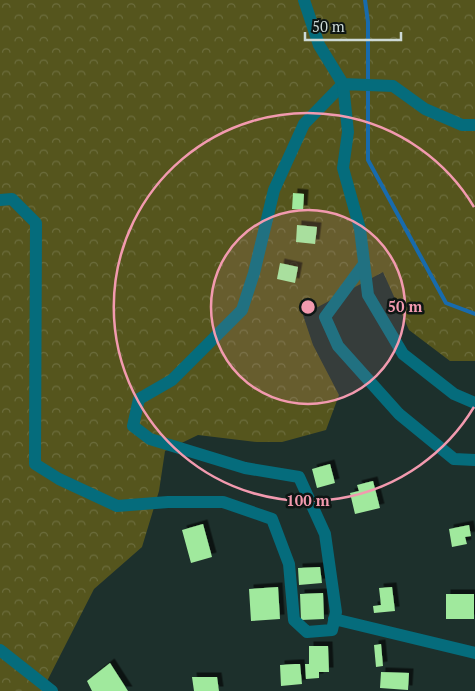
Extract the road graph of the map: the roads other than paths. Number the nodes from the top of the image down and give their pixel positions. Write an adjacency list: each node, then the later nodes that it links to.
1 (304, 0): 2 (street)
2 (343, 84): 4 (street); 6 (street); 9 (street)
3 (475, 118): 4 (street)
4 (468, 125)
5 (0, 200): 9 (street)
6 (364, 264): 7 (street); 8 (street)
7 (475, 403)
8 (475, 460)
9 (334, 619): 11 (street)
10 (0, 650): 12 (street)
11 (475, 653)
12 (52, 691)

